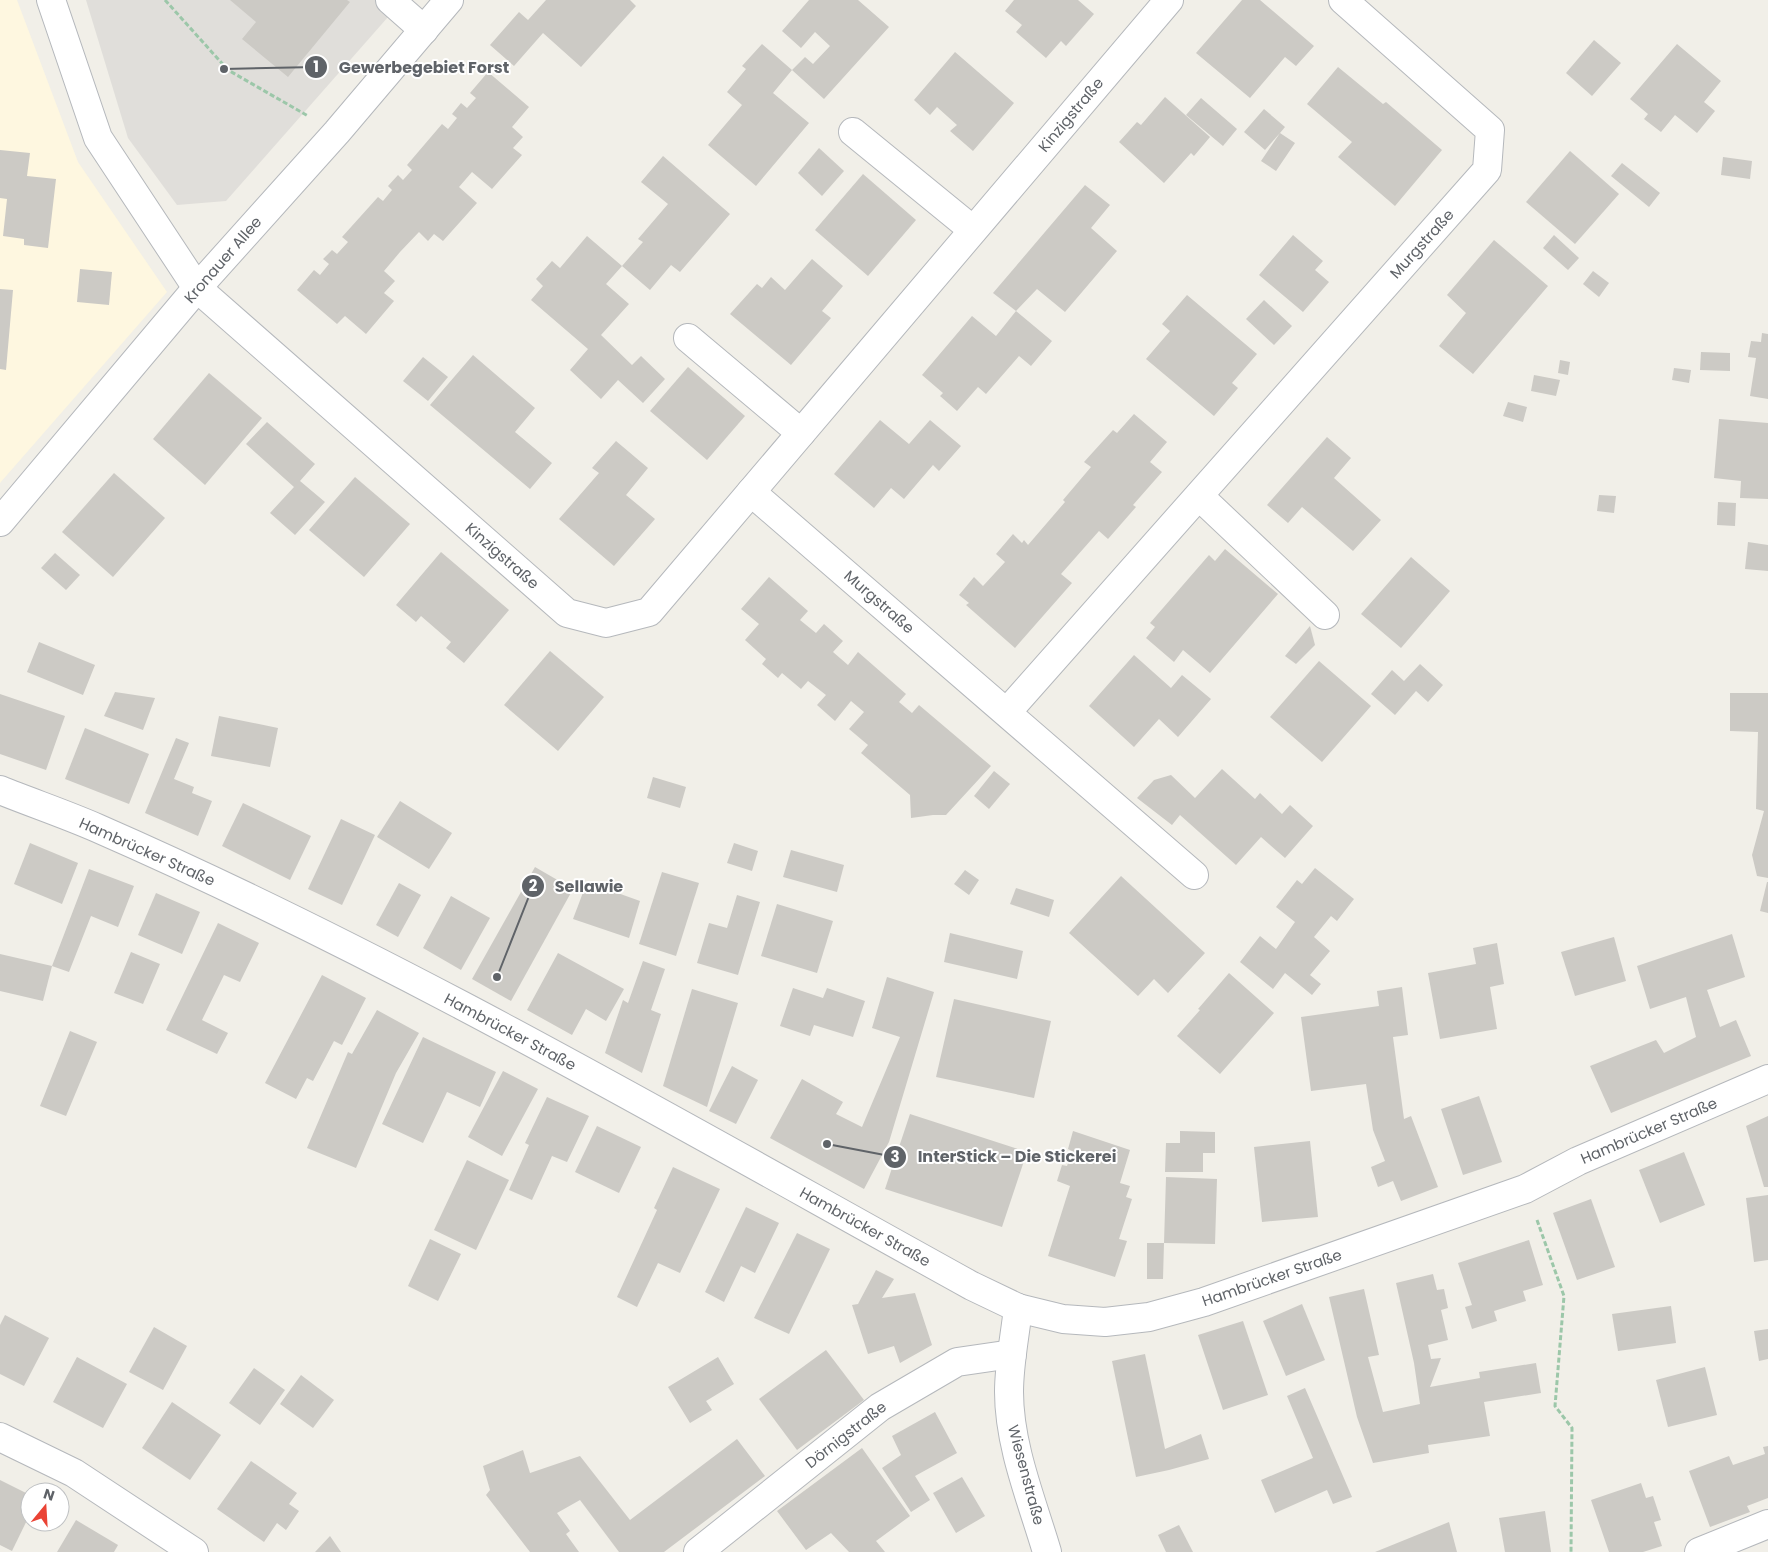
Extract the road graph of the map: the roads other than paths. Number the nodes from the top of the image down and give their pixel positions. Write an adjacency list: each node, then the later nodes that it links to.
1 (51, 0): 9 (street, Kinzigstraße)
2 (390, 0): 6 (street)
3 (449, 0): 6 (street, Kronauer Allee)
4 (1169, 0): 8 (street, Kinzigstraße)
5 (1342, 0): 13 (street, Murgstraße)
6 (424, 30): 9 (street, Kronauer Allee)
7 (853, 132): 8 (street)
8 (972, 230): 11 (street, Kinzigstraße)
9 (197, 288): 12 (street, Kinzigstraße); 14 (street, Kronauer Allee)
10 (688, 338): 11 (street)
11 (801, 432): 12 (street, Kinzigstraße)
12 (751, 492): 16 (street, Murgstraße)
13 (1199, 496): 15 (street); 16 (street, Murgstraße)
14 (0, 522)
15 (1326, 615)
16 (1007, 712): 18 (street, Murgstraße)
17 (0, 790): 20 (street, Hambrücker Straße)
18 (1194, 875)
19 (1768, 1079): 20 (street, Hambrücker Straße)
20 (1018, 1308): 21 (street, Wiesenstraße)
21 (1012, 1354): 25 (street, Dörnigstraße); 26 (street, Wiesenstraße)
22 (0, 1437): 24 (street)
23 (1768, 1524): 27 (street)
24 (194, 1552)
25 (698, 1552)
26 (1047, 1552)
27 (1699, 1552)

